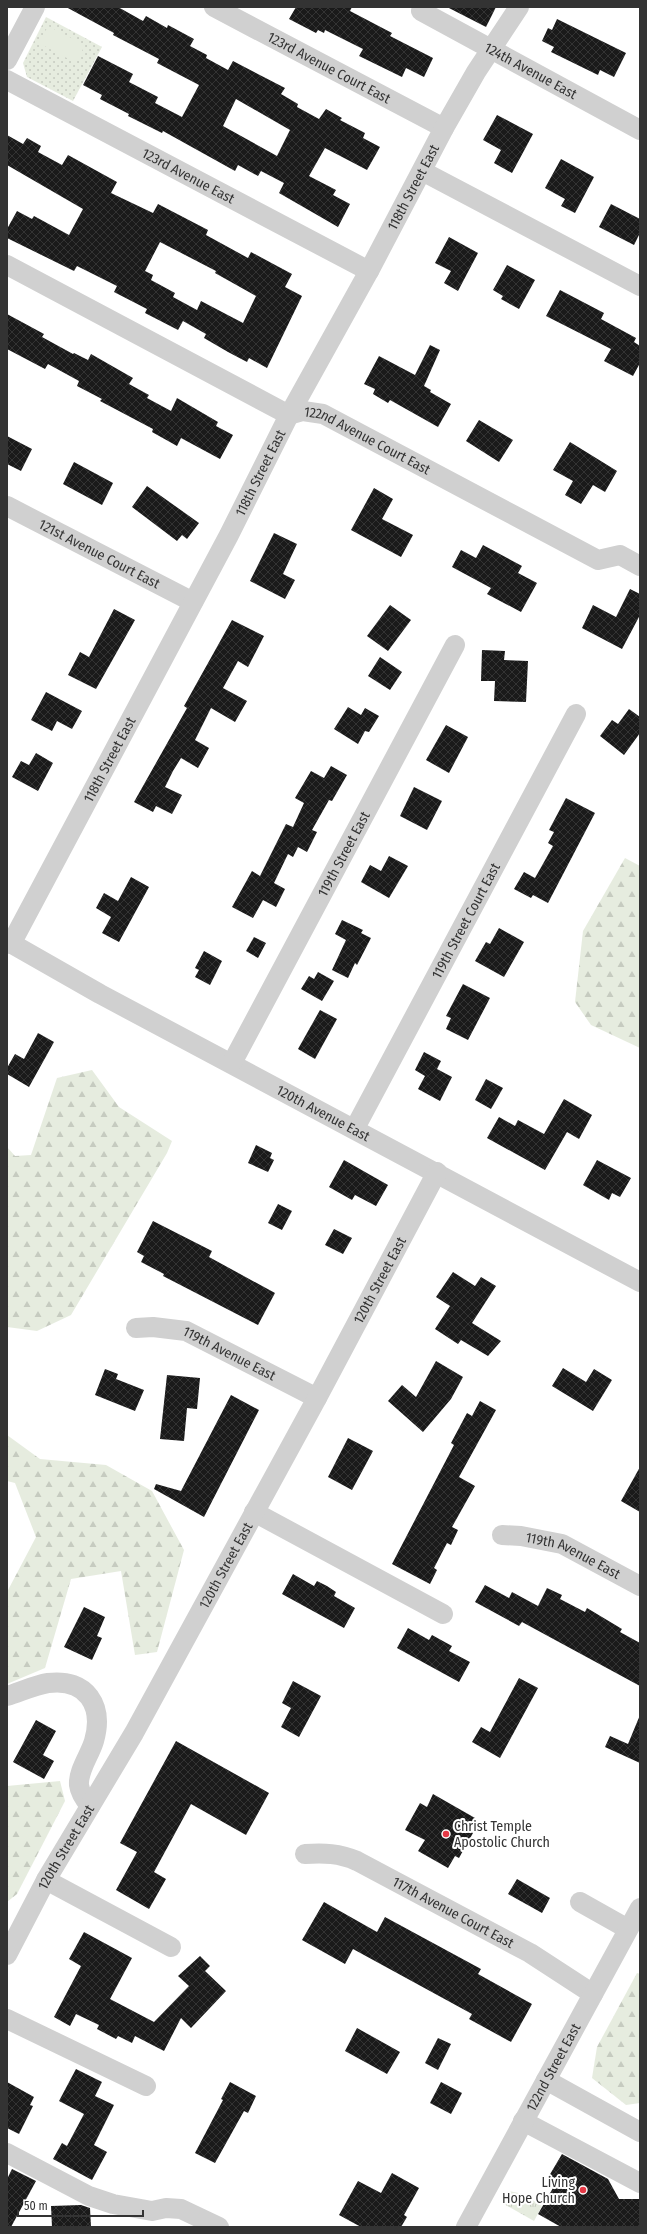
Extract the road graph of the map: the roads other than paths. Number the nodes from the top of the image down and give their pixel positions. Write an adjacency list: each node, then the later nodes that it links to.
1 (35, 7): 6 (street)
2 (214, 7): 8 (street, 123rd Avenue Court East)
3 (519, 7): 5 (street, 118th Street East)
4 (421, 11): 5 (street, 124th Avenue East)
5 (490, 50): 8 (street, 118th Street East); 9 (street, 124th Avenue East)
6 (7, 60)
7 (7, 80): 12 (street, 123rd Avenue East)
8 (444, 128): 10 (street, 118th Street East)
9 (640, 130)
10 (422, 171): 12 (street, 118th Street East); 13 (street)
11 (7, 265): 14 (street, 122nd Avenue Court East)
12 (369, 271): 14 (street, 118th Street East)
13 (640, 286)
14 (289, 415): 16 (street, 122nd Avenue Court East); 17 (street, 118th Street East)
15 (7, 506): 17 (street, 121st Avenue Court East)
16 (640, 566)
17 (193, 602): 20 (street, 118th Street East)
18 (455, 645): 21 (street, 119th Street East)
19 (576, 714): 22 (street, 119th Street Court East)
20 (9, 942): 21 (street, 120th Avenue East)
21 (232, 1063): 22 (street, 120th Avenue East)
22 (355, 1128): 23 (street, 120th Avenue East)
23 (437, 1172): 24 (street, 120th Avenue East); 26 (street, 120th Street East)
24 (640, 1282)
25 (136, 1328): 26 (street, 119th Avenue East)
26 (317, 1398): 27 (street, 120th Street East)
27 (254, 1512): 30 (street); 32 (street, 120th Street East)
28 (502, 1535): 29 (street, 119th Avenue East)
29 (640, 1586)
30 (443, 1614)
31 (7, 1696): 32 (street)
32 (90, 1806): 34 (street, 120th Street East)
33 (305, 1854): 40 (street, 117th Avenue Court East)
34 (46, 1880): 38 (street); 39 (street, 120th Street East)
35 (580, 1902): 37 (street)
36 (640, 1908): 37 (street, 122nd Street East)
37 (628, 1929): 40 (street, 122nd Street East)
38 (171, 1947)
39 (7, 1955)
40 (593, 1994): 42 (street, 122nd Street East)
41 (7, 2019): 43 (street)
42 (546, 2080): 44 (street, 122nd Street East); 45 (street)
43 (146, 2086)
44 (523, 2121): 47 (street); 49 (street, 122nd Street East)
45 (640, 2132)
46 (7, 2153): 48 (street)
47 (640, 2182)
48 (219, 2227)
49 (466, 2227)

